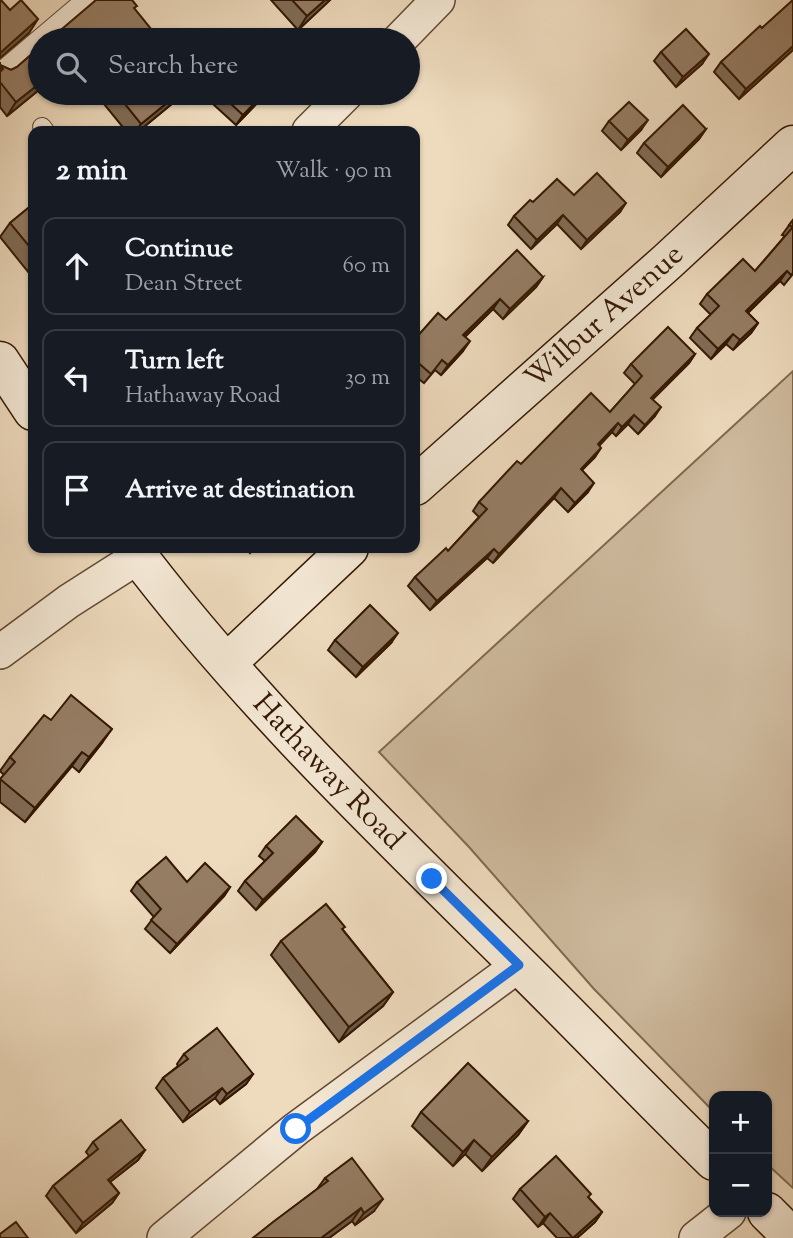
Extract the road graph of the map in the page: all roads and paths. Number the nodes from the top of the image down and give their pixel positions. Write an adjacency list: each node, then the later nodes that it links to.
1 (85, 0): 3 (lane)
2 (438, 0): 4 (street)
3 (52, 28)
4 (410, 28)
5 (28, 48): 6 (lane)
6 (0, 72)
7 (335, 105): 8 (street)
8 (314, 126)
9 (793, 145): 12 (main road, Wilbur Avenue)
10 (0, 361): 11 (main road)
11 (28, 403)
12 (420, 482)
13 (134, 553): 16 (street)
14 (136, 553): 17 (main road, Hathaway Road)
15 (344, 553): 17 (main road)
16 (0, 652)
17 (227, 663): 18 (main road, Hathaway Road)
18 (519, 965): 19 (main road, Hathaway Road); 22 (street)
19 (709, 1156)
20 (723, 1217): 23 (street)
21 (772, 1217): 24 (main road)
22 (164, 1238)
23 (696, 1238)
24 (793, 1238)

